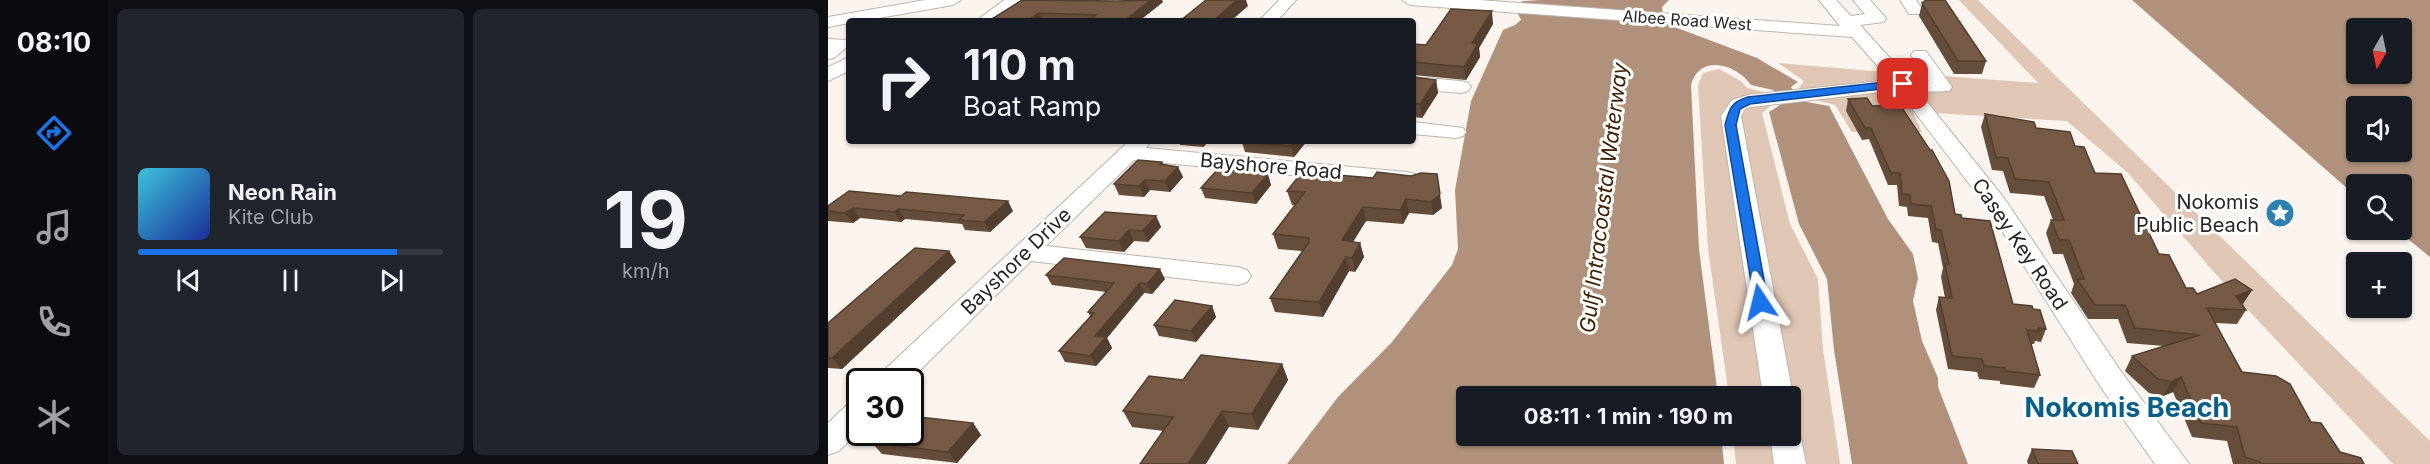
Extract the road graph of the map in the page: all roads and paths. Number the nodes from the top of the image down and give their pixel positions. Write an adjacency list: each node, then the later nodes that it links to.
1 (854, 0): 15 (street)
2 (952, 0): 10 (street)
3 (961, 0): 11 (street)
4 (1015, 0): 12 (street)
5 (1288, 0): 13 (street)
6 (1410, 0): 9 (street, Albee Road West)
7 (1827, 0): 16 (street, Casey Key Road)
8 (1862, 0): 16 (street, Albee Road West)
9 (1444, 1): 16 (street, Albee Road West)
10 (852, 18)
11 (929, 18)
12 (988, 18)
13 (1269, 18)
14 (846, 19): 15 (street)
15 (830, 22)
16 (1851, 27): 23 (street, Casey Key Road)
17 (828, 44): 18 (street)
18 (828, 54)
19 (1920, 55): 23 (street)
20 (841, 64): 21 (street)
21 (828, 75)
22 (1416, 83): 24 (street)
23 (1903, 84): 32 (street); 37 (street, Casey Key Road)
24 (1461, 87)
25 (1416, 128): 26 (street)
26 (1456, 132)
27 (1135, 147): 28 (street, Bayshore Road); 29 (street, Bayshore Drive)
28 (1414, 180)
29 (1026, 252): 30 (street); 31 (street, Bayshore Drive)
30 (1238, 276)
31 (905, 368)
32 (1776, 386)
33 (846, 425): 34 (street)
34 (828, 442)
35 (1787, 446): 36 (street)
36 (1790, 464)
37 (2173, 464)

